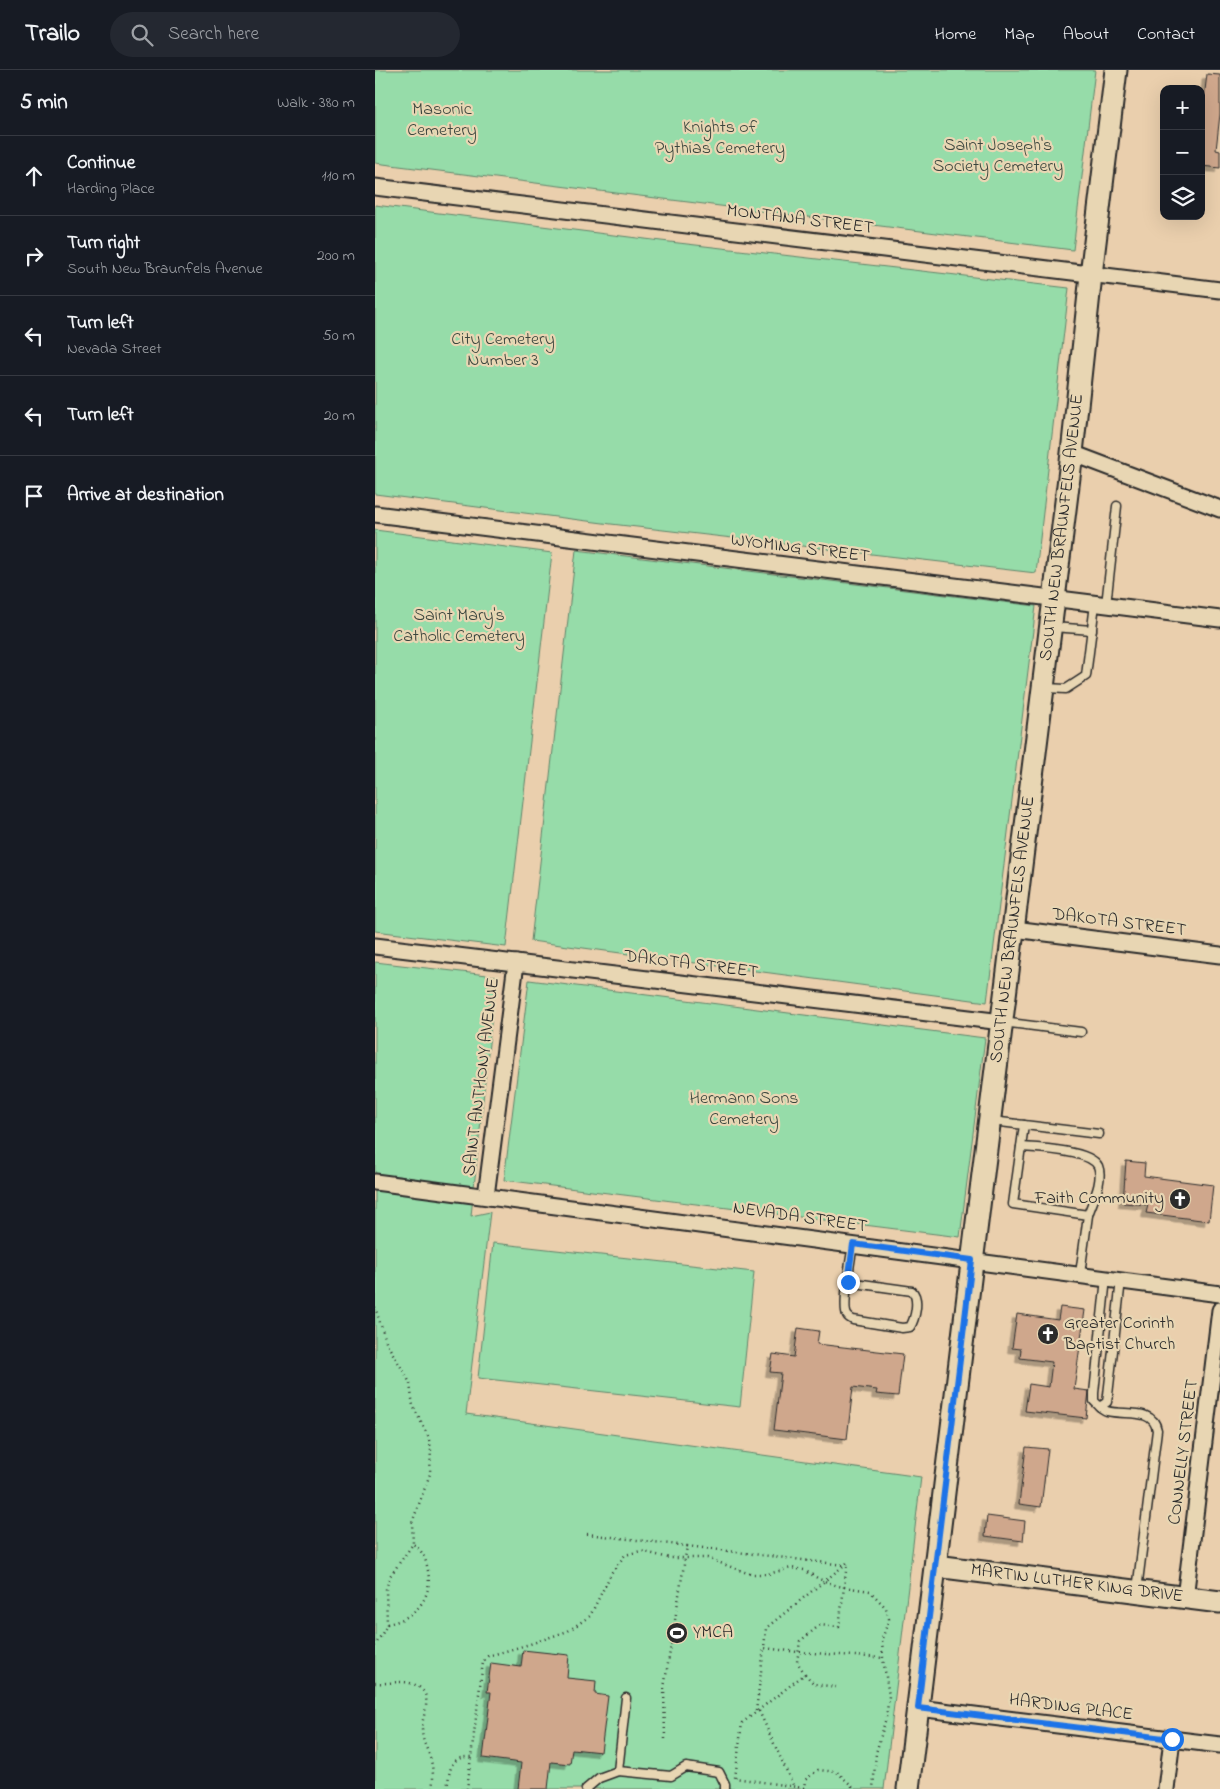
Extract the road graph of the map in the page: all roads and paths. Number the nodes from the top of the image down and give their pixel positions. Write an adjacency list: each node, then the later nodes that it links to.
1 (1116, 70): 3 (main road, SOUTH NEW BRAUNFELS AVENUE)
2 (375, 187): 3 (street, MONTANA STREET)
3 (1091, 275): 4 (street, MONTANA STREET); 5 (main road, SOUTH NEW BRAUNFELS AVENUE)
4 (1220, 290)
5 (1072, 453): 7 (street); 9 (main road, SOUTH NEW BRAUNFELS AVENUE)
6 (1117, 506): 10 (lane)
7 (1220, 509)
8 (375, 514): 9 (street, WYOMING STREET)
9 (1054, 599): 10 (street, WYOMING STREET); 12 (main road, SOUTH NEW BRAUNFELS AVENUE)
10 (1101, 605): 11 (street, WYOMING STREET); 13 (lane)
11 (1220, 619)
12 (1051, 626): 13 (lane); 14 (main road, SOUTH NEW BRAUNFELS AVENUE)
13 (1092, 630): 14 (lane)
14 (1043, 687): 15 (main road, SOUTH NEW BRAUNFELS AVENUE)
15 (1014, 929): 17 (street, DAKOTA STREET); 19 (main road, SOUTH NEW BRAUNFELS AVENUE)
16 (375, 946): 18 (street, DAKOTA STREET)
17 (1220, 955)
18 (516, 963): 19 (street, DAKOTA STREET); 26 (street, SAINT ANTHONY AVENUE)
19 (1002, 1022): 20 (lane); 21 (main road, SOUTH NEW BRAUNFELS AVENUE)
20 (1081, 1032)
21 (990, 1121): 22 (lane); 29 (main road, SOUTH NEW BRAUNFELS AVENUE)
22 (1024, 1125): 23 (lane); 24 (lane)
23 (1099, 1134)
24 (1021, 1146): 27 (lane); 27 (lane)
25 (375, 1182): 26 (street, NEVADA STREET)
26 (486, 1196): 28 (street, NEVADA STREET)
27 (1088, 1215): 30 (lane)
28 (853, 1244): 29 (street, NEVADA STREET); 32 (lane)
29 (972, 1260): 30 (street, NEVADA STREET); 42 (main road, SOUTH NEW BRAUNFELS AVENUE)
30 (1080, 1274): 31 (street, NEVADA STREET)
31 (1114, 1279): 33 (street, NEVADA STREET); 36 (lane); 36 (lane)
32 (848, 1282): 32 (lane)
33 (1220, 1294)
34 (375, 1307): 38 (path)
35 (1220, 1310): 46 (street, CONNELLY STREET)
36 (1100, 1407): 45 (lane)
37 (587, 1534): 39 (path)
38 (413, 1544): 48 (path); 48 (path)
39 (687, 1546): 40 (path); 41 (path)
40 (686, 1559): 43 (path); 59 (path); 62 (path)
41 (845, 1565): 43 (path); 44 (path)
42 (936, 1566): 45 (main road, MARTIN LUTHER KING DRIVE); 57 (main road, SOUTH NEW BRAUNFELS AVENUE)
43 (825, 1581): 44 (path); 50 (path)
44 (845, 1586): 51 (path); 52 (path)
45 (1137, 1592): 46 (main road, MARTIN LUTHER KING DRIVE)
46 (1185, 1598): 47 (main road, MARTIN LUTHER KING DRIVE)
47 (1220, 1602)
48 (387, 1624): 49 (path)
49 (375, 1646)
50 (764, 1648): 51 (path); 58 (path)
51 (798, 1652): 52 (path); 53 (path)
52 (883, 1658): 72 (path)
53 (805, 1674): 55 (path); 58 (path)
54 (375, 1683): 65 (path)
55 (836, 1687)
56 (626, 1698): 63 (lane)
57 (918, 1708): 60 (street, HARDING PLACE); 73 (main road, SOUTH NEW BRAUNFELS AVENUE)
58 (757, 1711): 64 (path); 64 (path)
59 (665, 1739)
60 (1172, 1739): 61 (street, HARDING PLACE); 74 (street)
61 (1220, 1745)
62 (471, 1757): 66 (path); 67 (path)
63 (618, 1771): 68 (lane); 69 (lane)
64 (794, 1787): 70 (path)
65 (432, 1789)
66 (447, 1789)
67 (467, 1789)
68 (586, 1789)
69 (725, 1789)
70 (804, 1789): 71 (path)
71 (852, 1789)
72 (873, 1789)
73 (908, 1789)
74 (1166, 1789)

